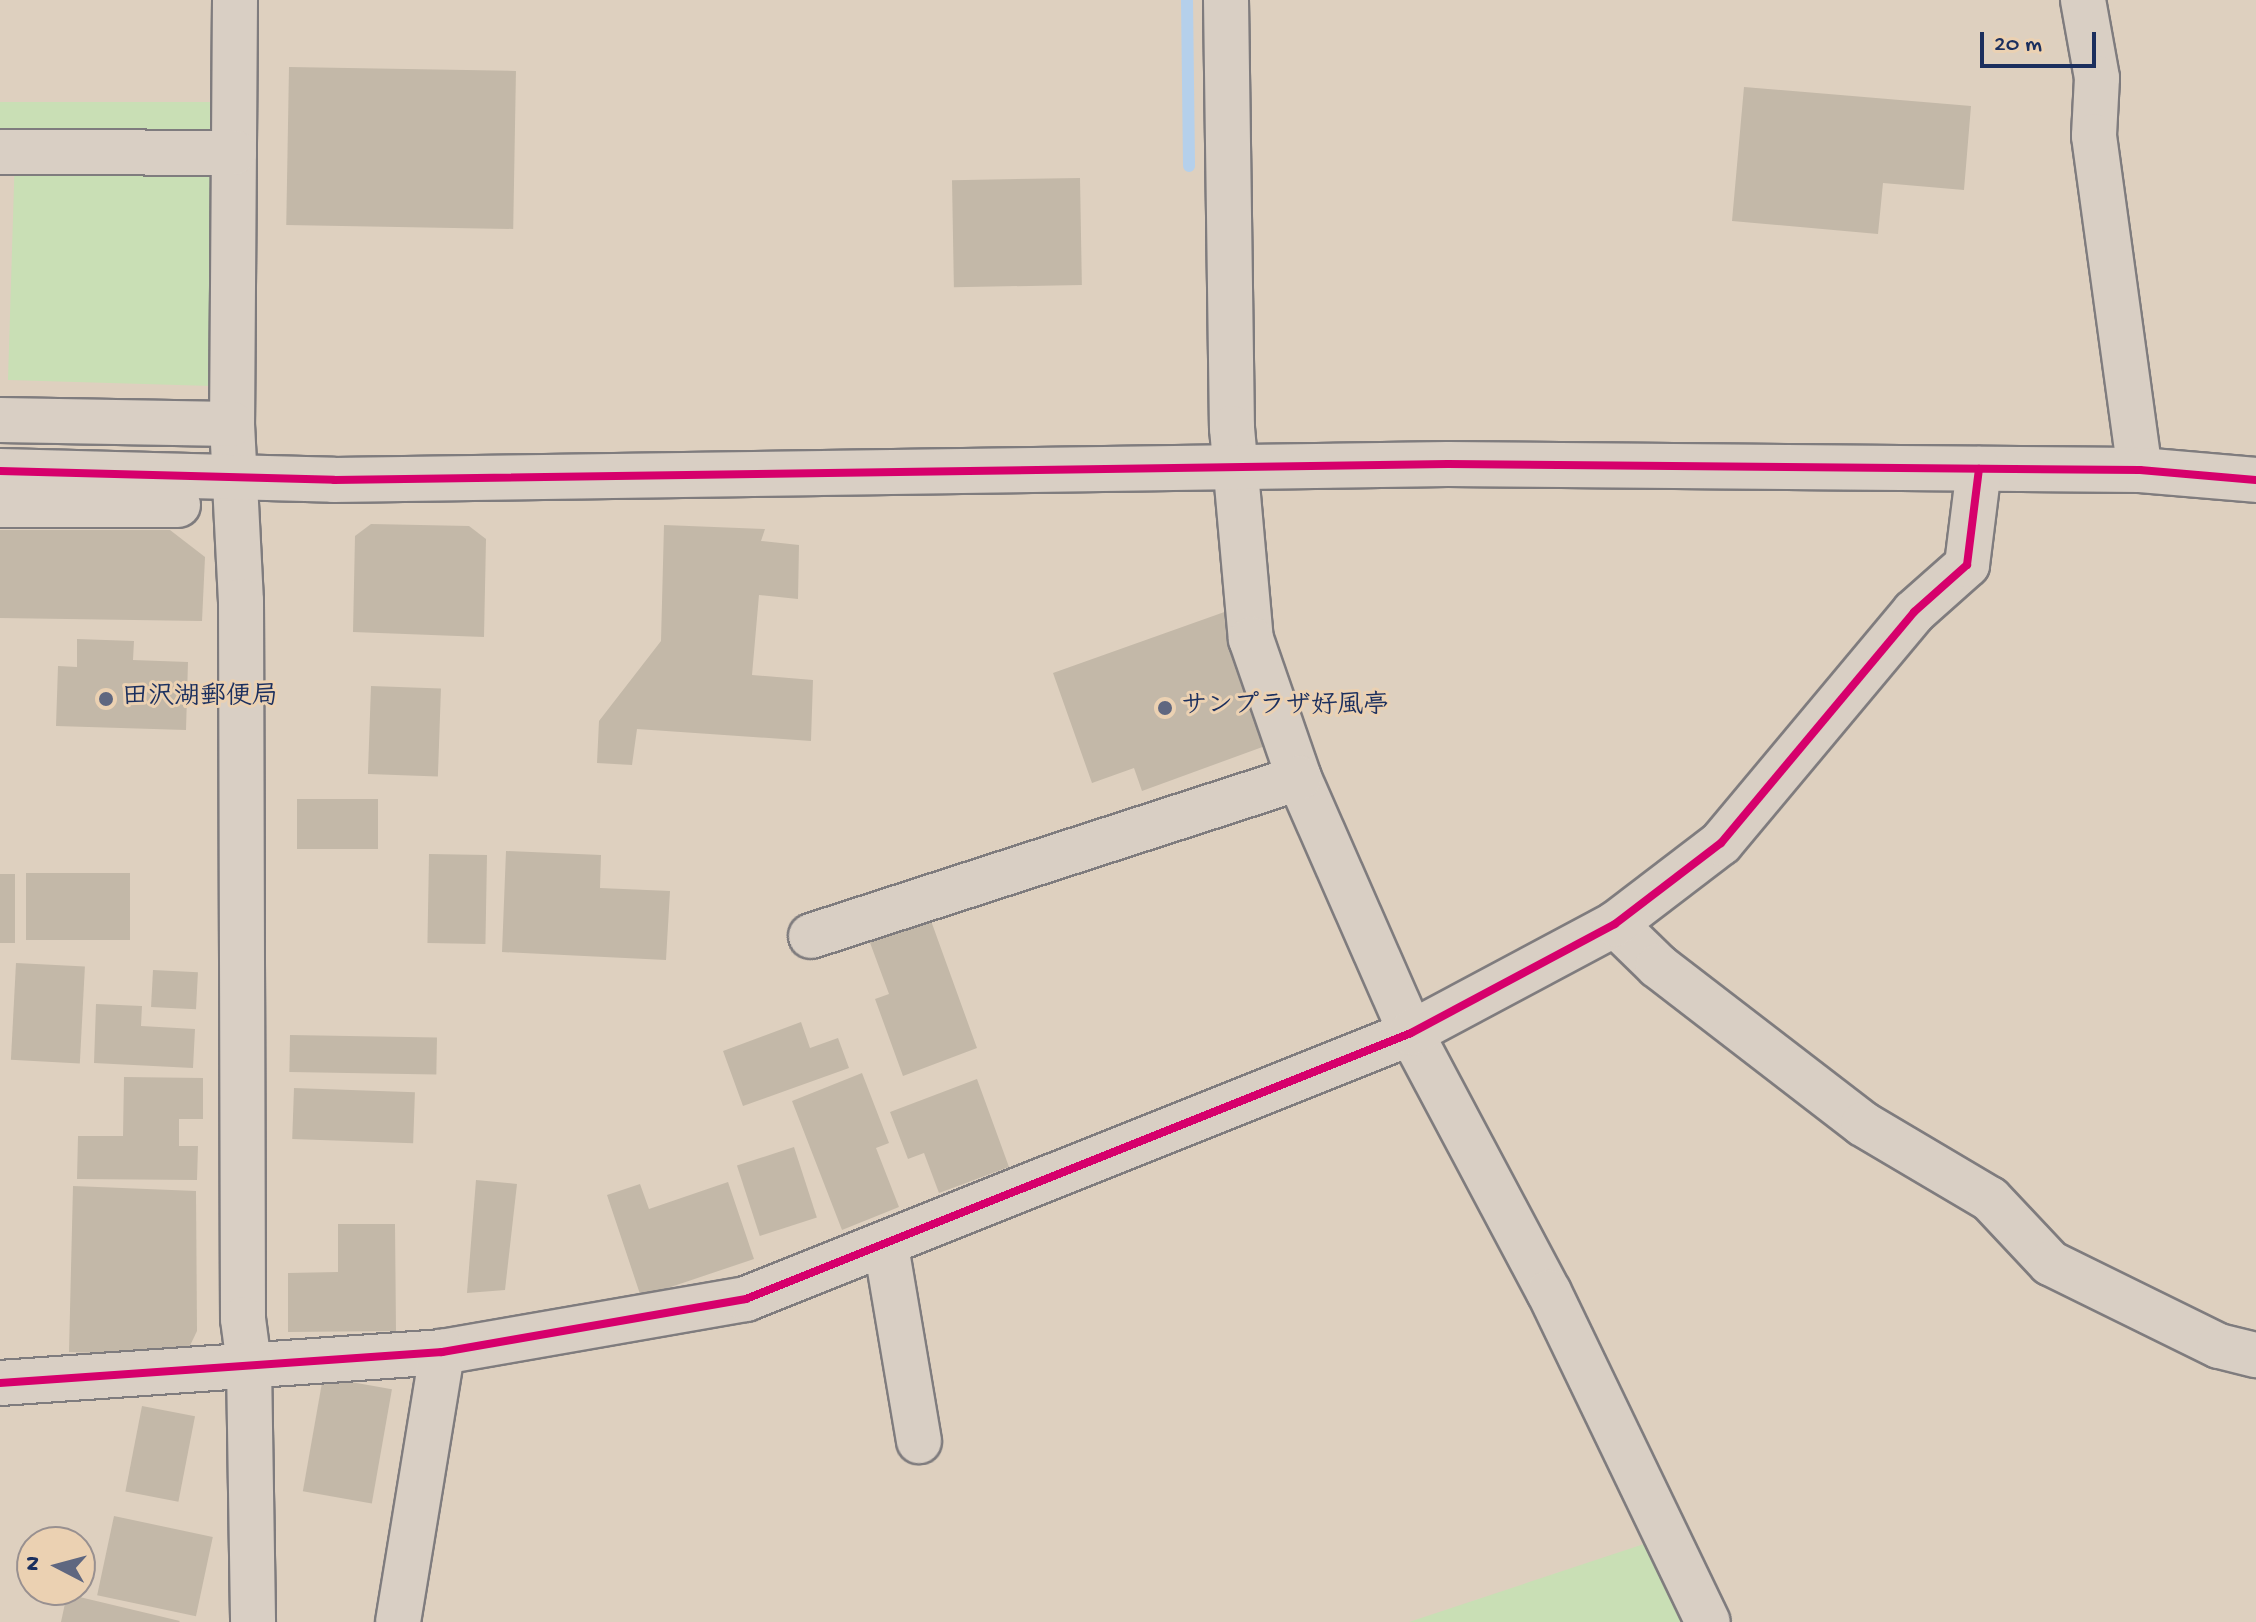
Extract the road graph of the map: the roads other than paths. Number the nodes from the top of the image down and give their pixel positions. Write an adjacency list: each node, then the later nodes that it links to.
1 (235, 0): 5 (street)
2 (1226, 0): 8 (street)
3 (2083, 0): 10 (street)
4 (0, 152): 5 (street)
5 (234, 153): 7 (street)
6 (0, 420): 7 (street)
7 (232, 424): 13 (street)
8 (1234, 463): 9 (street); 13 (street); 15 (street)
9 (1979, 469): 10 (street); 16 (street)
10 (2140, 470): 12 (street)
11 (0, 471): 13 (street)
12 (2256, 480)
13 (237, 492): 14 (street); 22 (street)
14 (0, 505)
15 (1299, 778): 17 (street); 18 (street)
16 (1615, 924): 18 (street); 21 (street)
17 (811, 936)
18 (1411, 1033): 19 (street); 27 (street)
19 (886, 1246): 20 (street); 24 (street)
20 (442, 1352): 22 (street); 26 (street)
21 (2256, 1355)
22 (249, 1364): 23 (street); 25 (street)
23 (0, 1383)
24 (919, 1441)
25 (253, 1622)
26 (398, 1622)
27 (1708, 1622)

